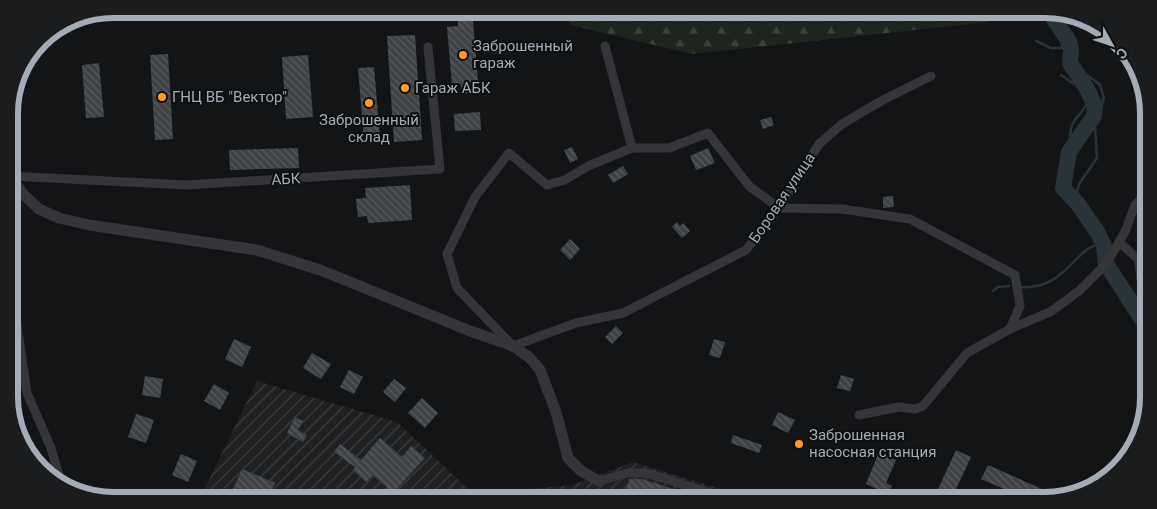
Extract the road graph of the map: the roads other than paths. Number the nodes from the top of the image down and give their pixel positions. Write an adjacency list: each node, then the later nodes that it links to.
1 (605, 46): 4 (street)
2 (428, 47): 5 (street, АБК)
3 (931, 76): 8 (street, Боровая улица)
4 (632, 148): 8 (street); 13 (street)
5 (18, 174)
6 (18, 186): 13 (street)
7 (1140, 199): 9 (street)
8 (779, 208): 11 (street); 13 (street, Боровая улица)
9 (1120, 242): 10 (street); 11 (street)
10 (1140, 270)
11 (1010, 329): 14 (street)
12 (18, 332): 15 (street)
13 (513, 346): 16 (street)
14 (859, 415)
15 (59, 474)
16 (599, 481): 17 (street)
17 (706, 491)

